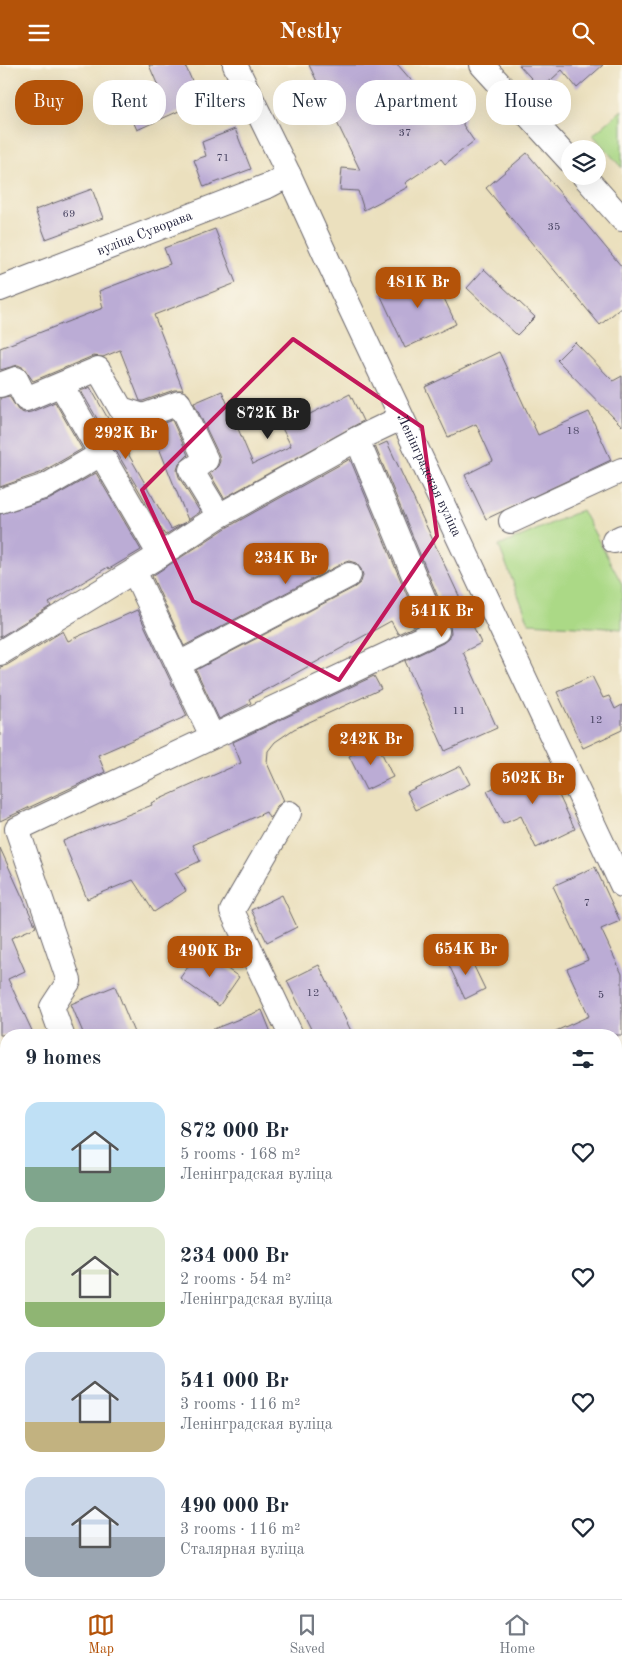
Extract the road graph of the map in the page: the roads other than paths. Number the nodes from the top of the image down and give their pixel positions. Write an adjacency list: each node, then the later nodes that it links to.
1 (235, 65): 4 (street, Ленінградская вуліца)
2 (482, 65): 3 (street)
3 (561, 151)
4 (289, 175): 7 (street, вуліца Суворава); 10 (street, Ленінградская вуліца)
5 (592, 185): 6 (street)
6 (622, 219)
7 (0, 289)
8 (0, 385): 9 (street)
9 (61, 385): 12 (street); 15 (street)
10 (401, 418): 11 (street); 24 (street, Ленінградская вуліца)
11 (357, 439): 15 (street); 22 (street)
12 (101, 454): 14 (street); 17 (street)
13 (622, 470): 16 (street)
14 (0, 501)
15 (219, 516): 17 (street)
16 (511, 521)
17 (160, 555): 18 (street)
18 (134, 571): 20 (street); 21 (street)
19 (349, 575): 21 (street)
20 (0, 653)
21 (179, 664): 22 (street)
22 (212, 736): 25 (street)
23 (289, 813): 26 (street)
24 (622, 885)
25 (60, 1029)
26 (288, 1029)

